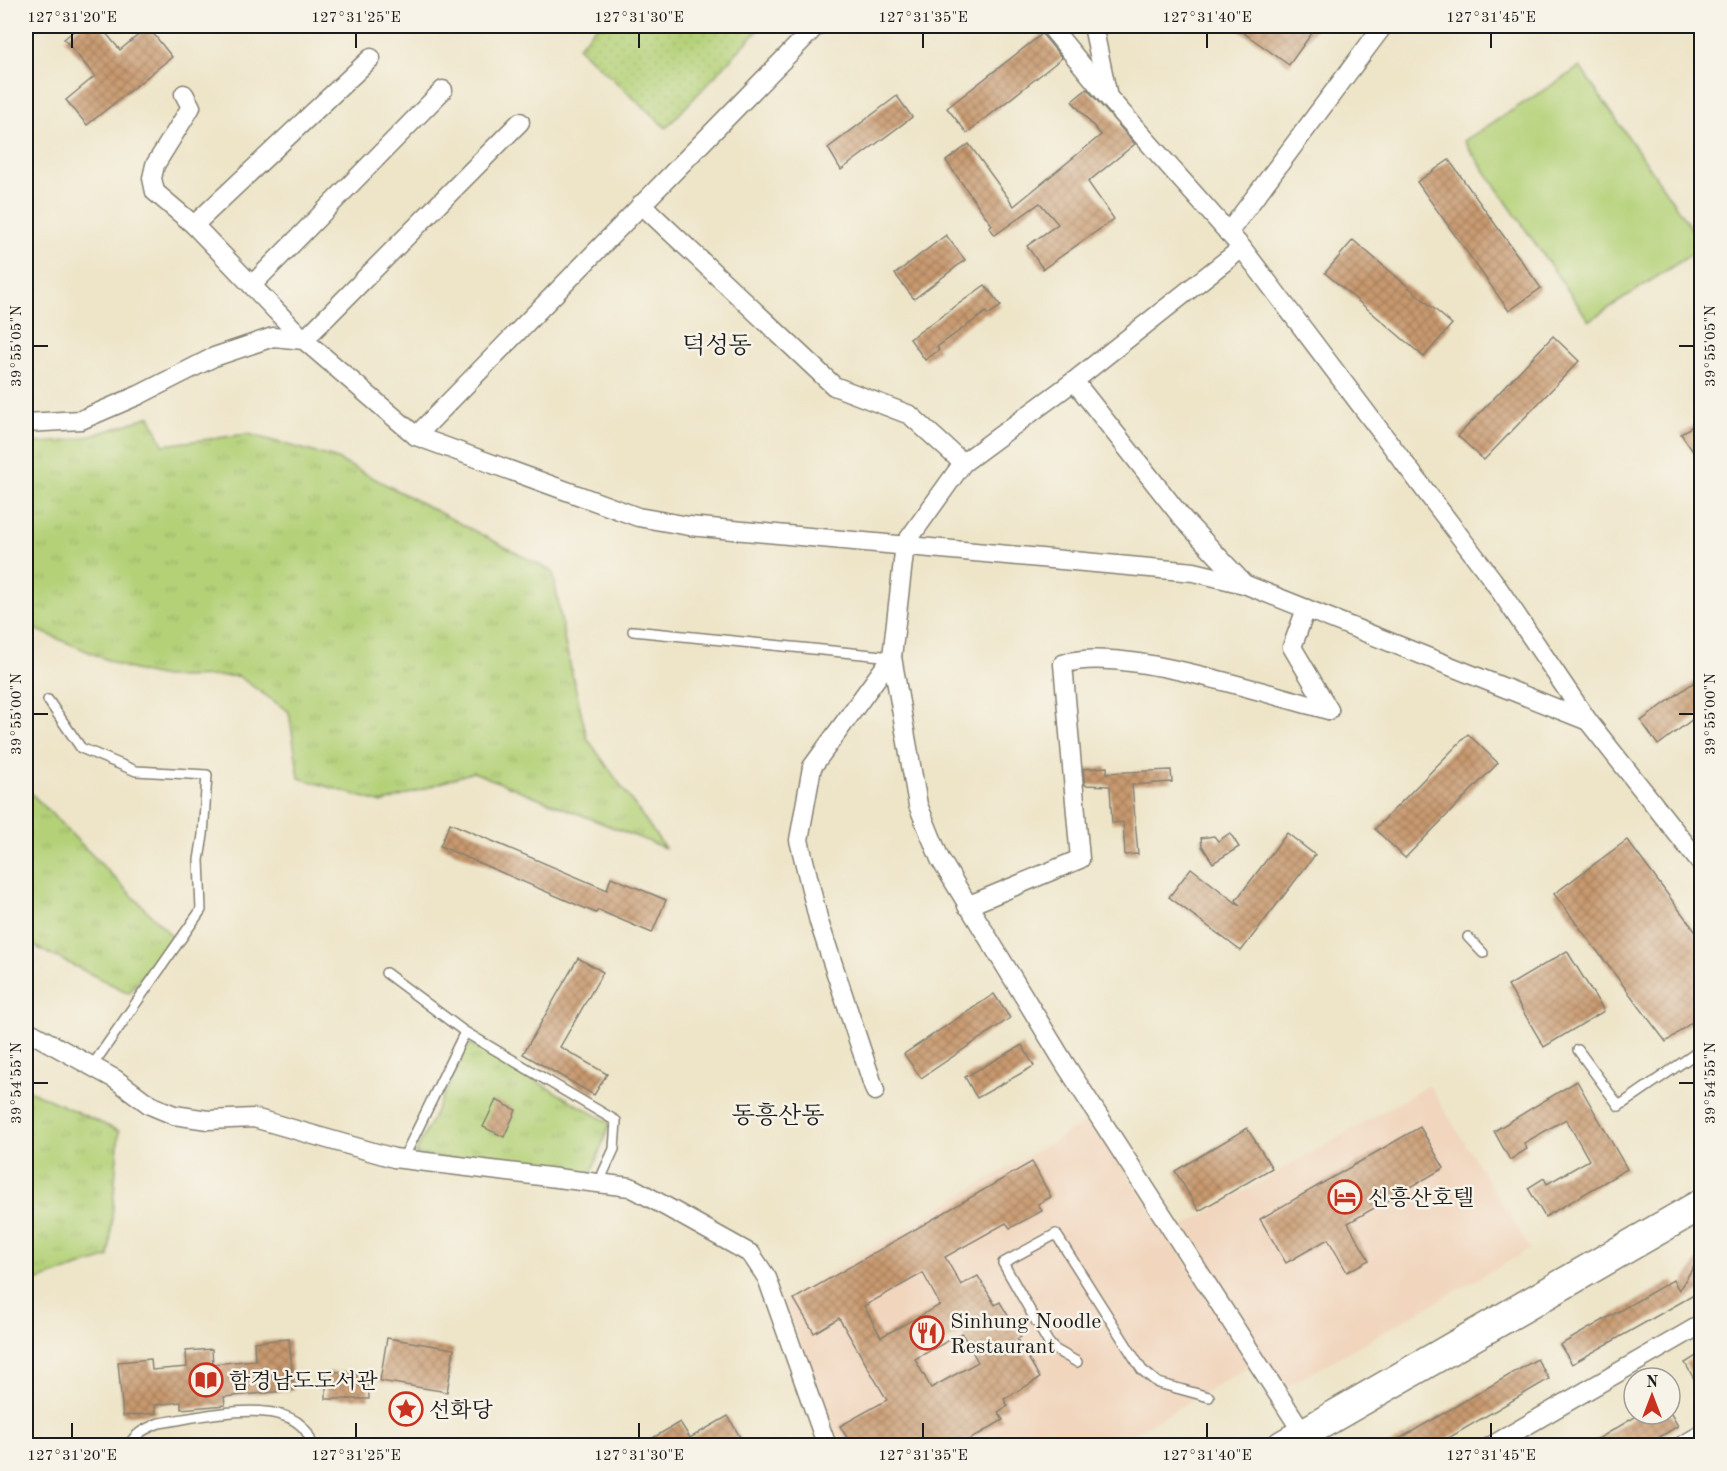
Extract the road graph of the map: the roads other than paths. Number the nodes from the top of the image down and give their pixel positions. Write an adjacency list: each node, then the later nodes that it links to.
1 (816, 26): 10 (street)
2 (1050, 26): 8 (street)
3 (1093, 26): 8 (street)
4 (1383, 26): 12 (street)
5 (371, 58): 11 (street)
6 (443, 90): 14 (street)
7 (184, 94): 11 (street)
8 (1108, 97): 12 (street)
9 (519, 122): 15 (street)
10 (641, 204): 18 (street); 19 (street)
11 (194, 225): 14 (street)
12 (1228, 232): 13 (street)
13 (1242, 248): 16 (street); 26 (street)
14 (252, 285): 15 (street)
15 (304, 340): 17 (street); 18 (street)
16 (1074, 381): 19 (street); 21 (street)
17 (26, 423)
18 (416, 436): 20 (street)
19 (963, 463): 20 (street)
20 (905, 544): 21 (street); 24 (street)
21 (1244, 584): 22 (street)
22 (1306, 609): 26 (street); 28 (street)
23 (633, 631): 24 (lane)
24 (892, 657): 28 (street); 37 (street)
25 (48, 700): 36 (lane)
26 (1588, 721): 27 (street)
27 (1701, 865)
28 (968, 906): 45 (street)
29 (1468, 937): 30 (lane)
30 (1483, 953)
31 (386, 973): 33 (lane)
32 (26, 1030): 36 (street)
33 (465, 1032): 38 (lane); 39 (lane)
34 (1701, 1049): 35 (lane)
35 (1578, 1050)
36 (92, 1066): 38 (street)
37 (875, 1091)
38 (403, 1159): 39 (street)
39 (602, 1184): 48 (street)
40 (1701, 1204): 45 (highway)
41 (1701, 1324): 49 (street)
42 (1077, 1362): 43 (lane)
43 (1209, 1397)
44 (1701, 1429): 50 (lane)
45 (1292, 1439)
46 (129, 1446): 47 (lane)
47 (312, 1446)
48 (827, 1446)
49 (1491, 1446)
50 (1673, 1446)

